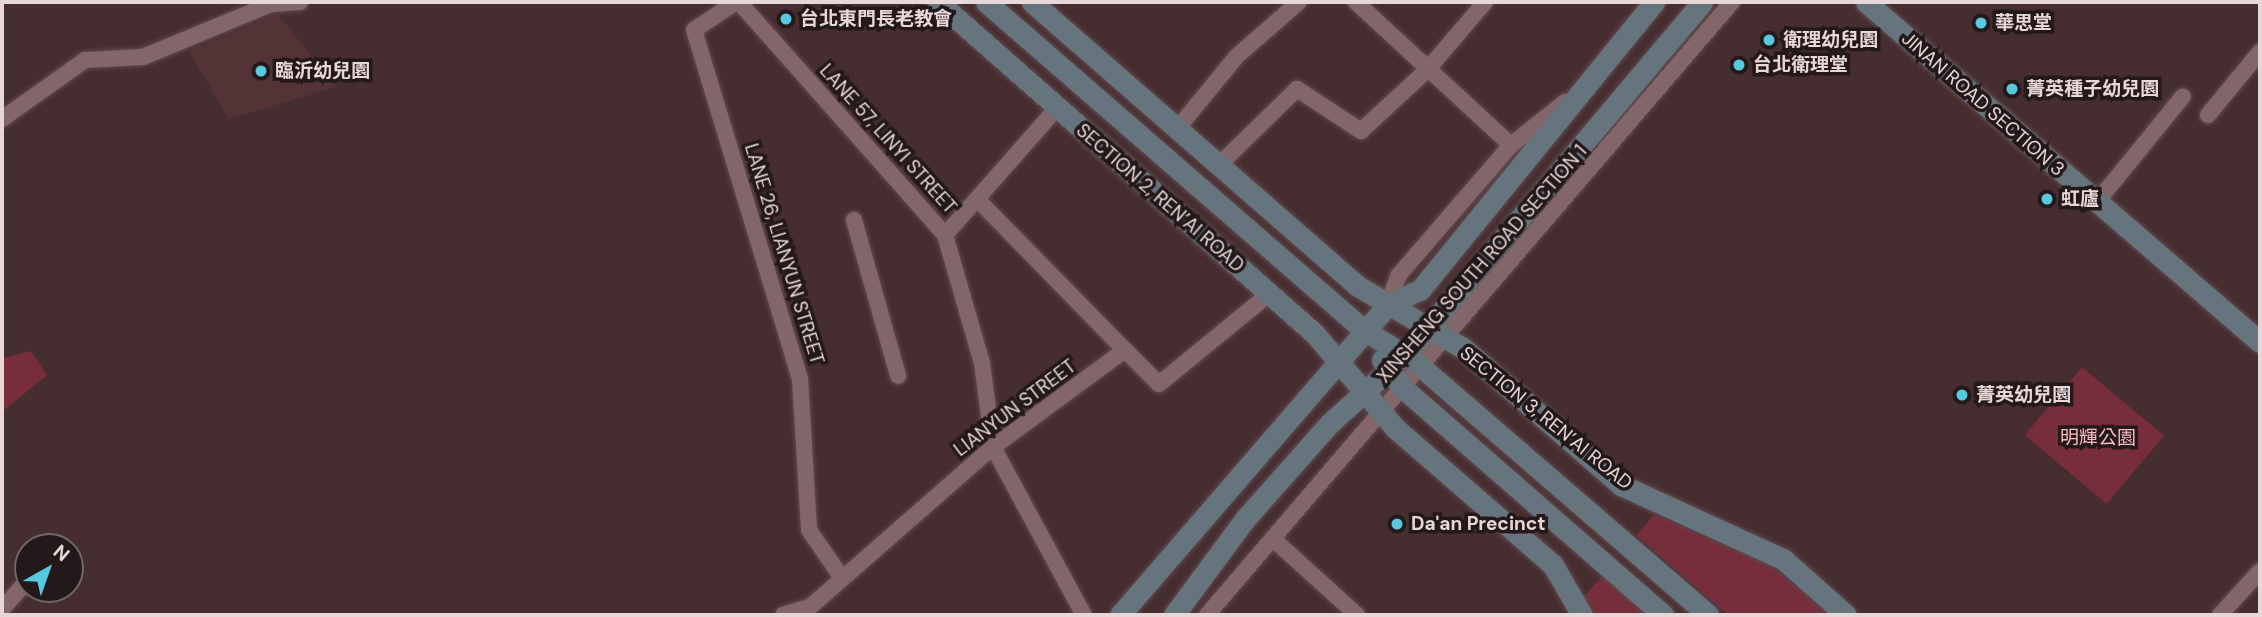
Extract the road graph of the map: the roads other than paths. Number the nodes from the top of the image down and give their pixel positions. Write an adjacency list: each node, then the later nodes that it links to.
1 (738, 2): 26 (street, LANE 57, LINYI STREET); 41 (street, LANE 26, LIANYUN STREET)
2 (938, 2): 17 (main road, SECTION 2, REN’AI ROAD)
3 (986, 2): 29 (main road, SECTION 2, REN’AI ROAD)
4 (1032, 2): 20 (main road)
5 (1356, 2): 14 (street)
6 (1485, 2): 14 (street)
7 (1654, 2): 15 (main road, XINSHENG SOUTH ROAD SECTION 1)
8 (1702, 2): 30 (main road, XINSHENG SOUTH ROAD SECTION 1)
9 (1732, 2): 30 (street, XINSHENG SOUTH ROAD SECTION 1)
10 (1866, 2): 24 (main road, JINAN ROAD SECTION 3)
11 (291, 3): 19 (street)
12 (1286, 5): 20 (street)
13 (2260, 52): 18 (street)
14 (1427, 70): 21 (street); 22 (street)
15 (1572, 96): 21 (street, XINSHENG SOUTH ROAD SECTION 1); 28 (main road, XINSHENG SOUTH ROAD SECTION 1)
16 (2183, 96): 24 (street)
17 (1058, 107): 23 (street); 27 (main road, SECTION 2, REN’AI ROAD)
18 (2208, 115)
19 (2, 119)
20 (1177, 129): 22 (main road)
21 (1511, 145): 28 (street, XINSHENG SOUTH ROAD SECTION 1)
22 (1219, 165): 28 (main road)
23 (978, 200): 26 (street); 32 (street)
24 (2097, 202): 31 (main road, JINAN ROAD SECTION 3)
25 (854, 220): 35 (street)
26 (945, 234): 38 (street, LANE 57, LINYI STREET)
27 (1269, 294): 32 (street); 34 (main road, SECTION 2, REN’AI ROAD)
28 (1388, 304): 29 (main road, XINSHENG SOUTH ROAD SECTION 1); 30 (main road, SECTION 3, REN’AI ROAD)
29 (1365, 331): 33 (main road, SECTION 2, REN’AI ROAD); 34 (main road, XINSHENG SOUTH ROAD SECTION 1); 36 (main road)
30 (1436, 333): 33 (main road, XINSHENG SOUTH ROAD SECTION 1); 54 (main road, SECTION 3, REN’AI ROAD)
31 (2260, 342)
32 (1125, 351): 38 (street, LIANYUN STREET)
33 (1413, 360): 36 (main road, XINSHENG SOUTH ROAD SECTION 1); 53 (main road, SECTION 3, REN’AI ROAD)
34 (1339, 361): 37 (main road, SECTION 2, REN’AI ROAD); 47 (main road, XINSHENG SOUTH ROAD SECTION 1)
35 (898, 376)
36 (1396, 380): 37 (main road, XINSHENG SOUTH ROAD SECTION 1); 52 (main road)
37 (1374, 403): 39 (street, XINSHENG SOUTH ROAD SECTION 1); 48 (main road, XINSHENG SOUTH ROAD SECTION 1); 51 (main road)
38 (993, 447): 41 (street, LIANYUN STREET); 46 (street)
39 (1273, 539): 49 (street, XINSHENG SOUTH ROAD SECTION 1); 50 (street)
40 (2260, 570): 55 (street)
41 (842, 578): 44 (street, LIANYUN STREET)
42 (14, 596): 43 (street)
43 (2, 609)
44 (814, 611): 45 (street, LIANYUN STREET)
45 (783, 615)
46 (1084, 615)
47 (1120, 615)
48 (1174, 615)
49 (1207, 615)
50 (1357, 615)
51 (1582, 615)
52 (1663, 615)
53 (1709, 615)
54 (1846, 615)
55 (2220, 615)

